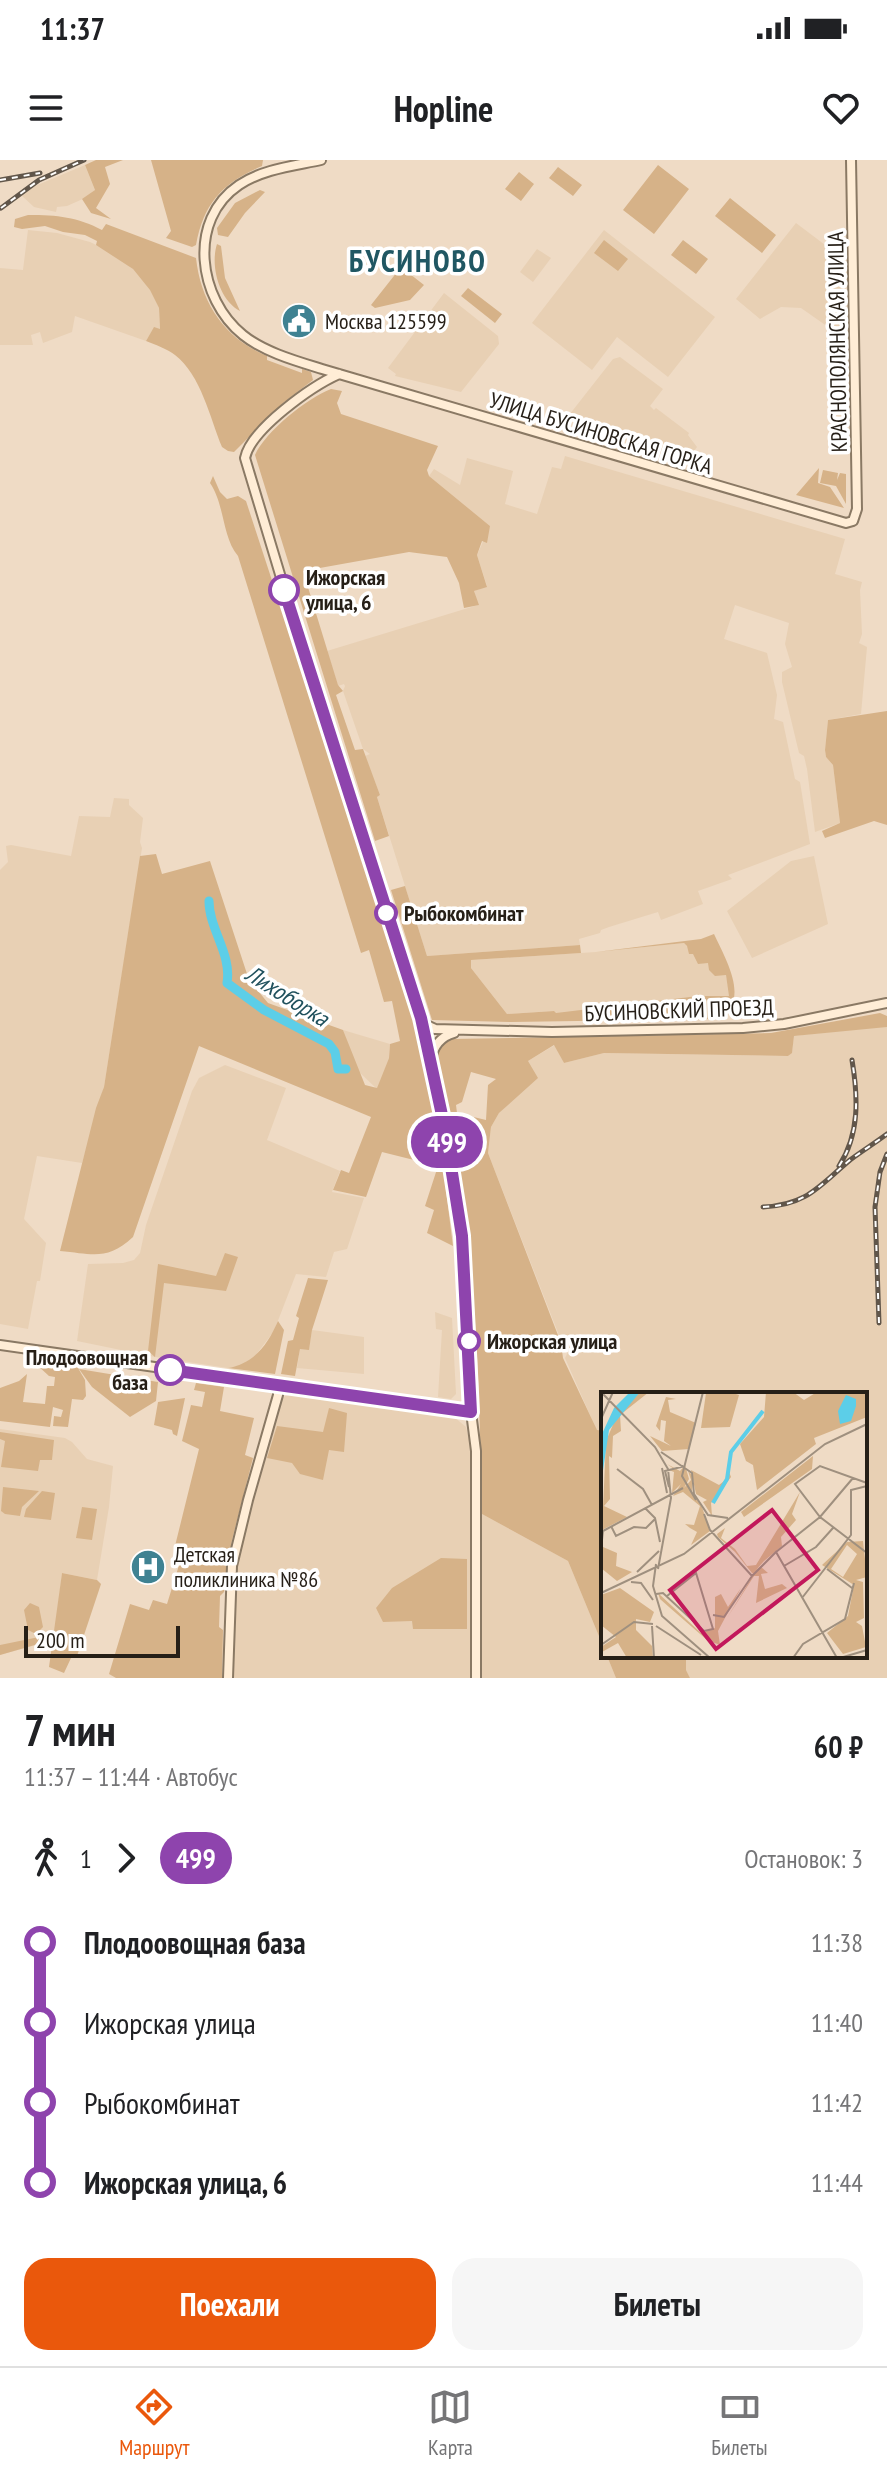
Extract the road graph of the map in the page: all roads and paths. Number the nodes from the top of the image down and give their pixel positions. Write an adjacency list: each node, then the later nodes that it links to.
1 (321, 160): 3 (street, УЛИЦА БУСИНОВСКАЯ ГОРКА)
2 (851, 161): 4 (street, КРАСНОПОЛЯНСКАЯ УЛИЦА)
3 (339, 374): 4 (street, УЛИЦА БУСИНОВСКАЯ ГОРКА); 6 (street)
4 (853, 521)
5 (887, 1003): 7 (street, БУСИНОВСКИЙ ПРОЕЗД)
6 (422, 1023): 7 (street, БУСИНОВСКИЙ ПРОЕЗД); 8 (street)
7 (470, 1031): 8 (street)
8 (431, 1063): 11 (street)
9 (0, 1345): 10 (street)
10 (278, 1385): 11 (street); 12 (street)
11 (471, 1412): 13 (street)
12 (228, 1678)
13 (476, 1678)

